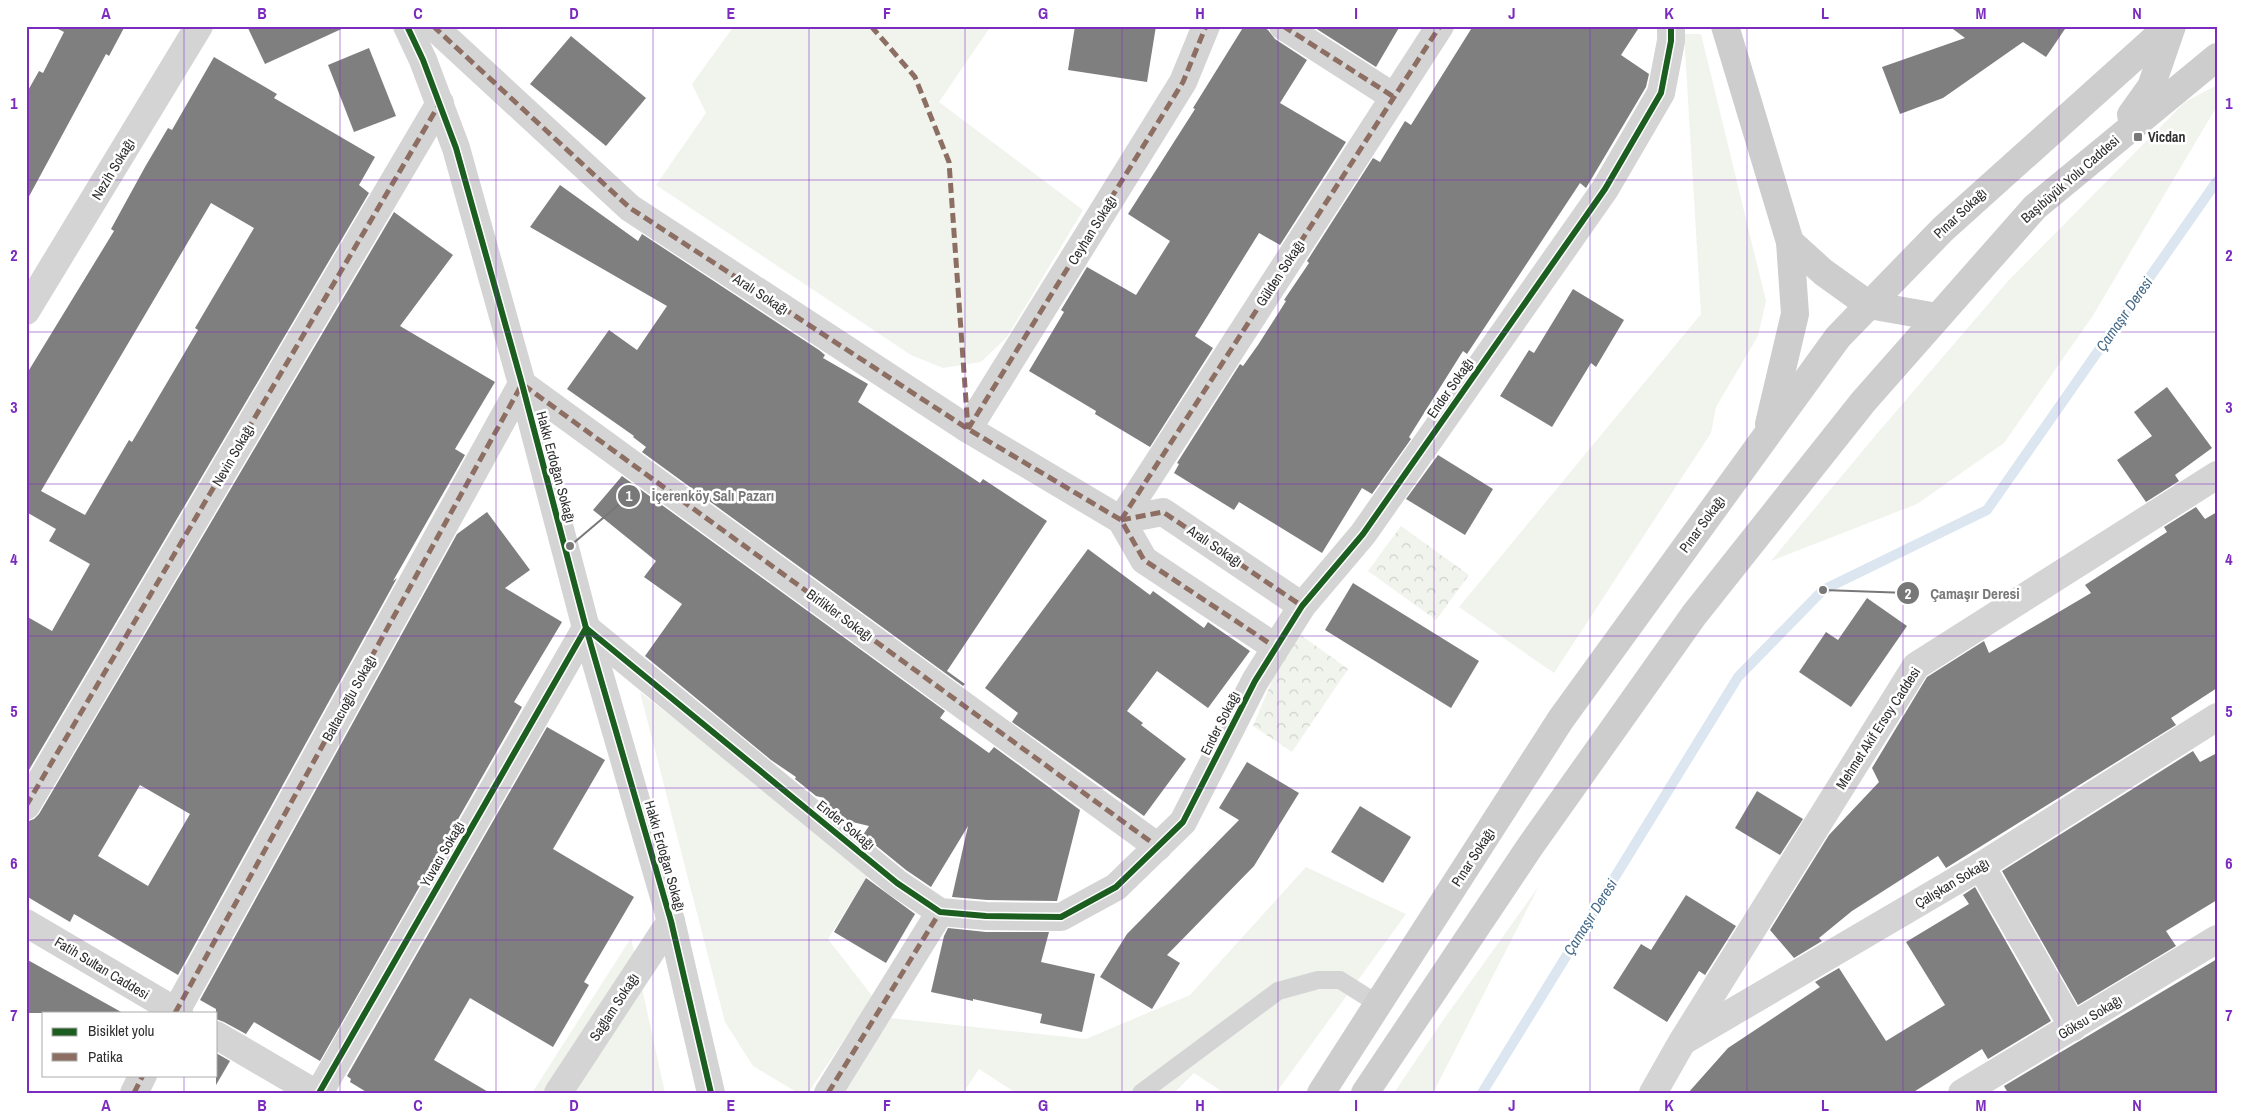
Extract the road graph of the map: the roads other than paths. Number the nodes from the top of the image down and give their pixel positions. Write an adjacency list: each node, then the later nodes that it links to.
1 (199, 26): 16 (street, Nezih Sokağı)
2 (407, 26): 12 (street, Hakkı Erdoğan Sokağı)
3 (433, 26): 19 (street, Aralı Sokağı)
4 (1206, 26): 19 (street, Ceyhan Sokağı)
5 (1283, 26): 11 (street)
6 (1440, 26): 11 (street, Gülden Sokağı)
7 (1671, 26): 23 (street, Ender Sokağı)
8 (1725, 26): 14 (main road)
9 (2170, 26): 13 (main road); 15 (main road, Pınar Sokağı)
10 (2217, 57): 13 (main road, Başıbüyük Yolu Caddesi)
11 (1394, 97): 22 (street, Gülden Sokağı)
12 (440, 103): 18 (street, Hakkı Erdoğan Sokağı); 27 (street, Nevin Sokağı)
13 (2111, 142): 17 (main road, Başıbüyük Yolu Caddesi)
14 (1790, 242): 15 (main road); 20 (main road)
15 (1869, 305): 17 (main road); 20 (main road, Pınar Sokağı)
16 (26, 311)
17 (1937, 316): 48 (main road)
18 (522, 384): 24 (street, Hakkı Erdoğan Sokağı); 28 (street, Birlikler Sokağı); 35 (street, Baltacıoğlu Sokağı)
19 (968, 429): 22 (street, Aralı Sokağı)
20 (1766, 436): 34 (main road, Pınar Sokağı)
21 (2217, 474): 38 (street, Mehmet Akif Ersoy Caddesi)
22 (1120, 520): 23 (street, Aralı Sokağı); 25 (street, Aralı Sokağı)
23 (1302, 606): 25 (street, Ender Sokağı)
24 (586, 628): 30 (street, Ender Sokağı); 31 (street, Hakkı Erdoğan Sokağı); 43 (street, Yuvacı Sokağı)
25 (1275, 647): 28 (street, Ender Sokağı)
26 (2217, 717): 29 (street, Çalışkan Sokağı)
27 (26, 806)
28 (1158, 847): 30 (street, Ender Sokağı)
29 (1980, 866): 36 (street); 38 (street, Çalışkan Sokağı)
30 (940, 912): 45 (street)
31 (671, 920): 40 (street, Hakkı Erdoğan Sokağı); 44 (street, Sağlam Sokağı)
32 (26, 922): 35 (street, Fatih Sultan Caddesi)
33 (2217, 939): 36 (street, Göksu Sokağı)
34 (1378, 1004): 46 (lane); 47 (main road, Pınar Sokağı)
35 (177, 1012)
36 (2074, 1027): 50 (street, Göksu Sokağı)
37 (218, 1036): 42 (street)
38 (1682, 1042): 49 (street, Mehmet Akif Ersoy Caddesi)
39 (142, 1076): 41 (street)
40 (714, 1091)
41 (134, 1093)
42 (315, 1093)
43 (319, 1093)
44 (558, 1093)
45 (828, 1093)
46 (1140, 1093)
47 (1321, 1093)
48 (1365, 1093)
49 (1653, 1093)
50 (1962, 1093)

